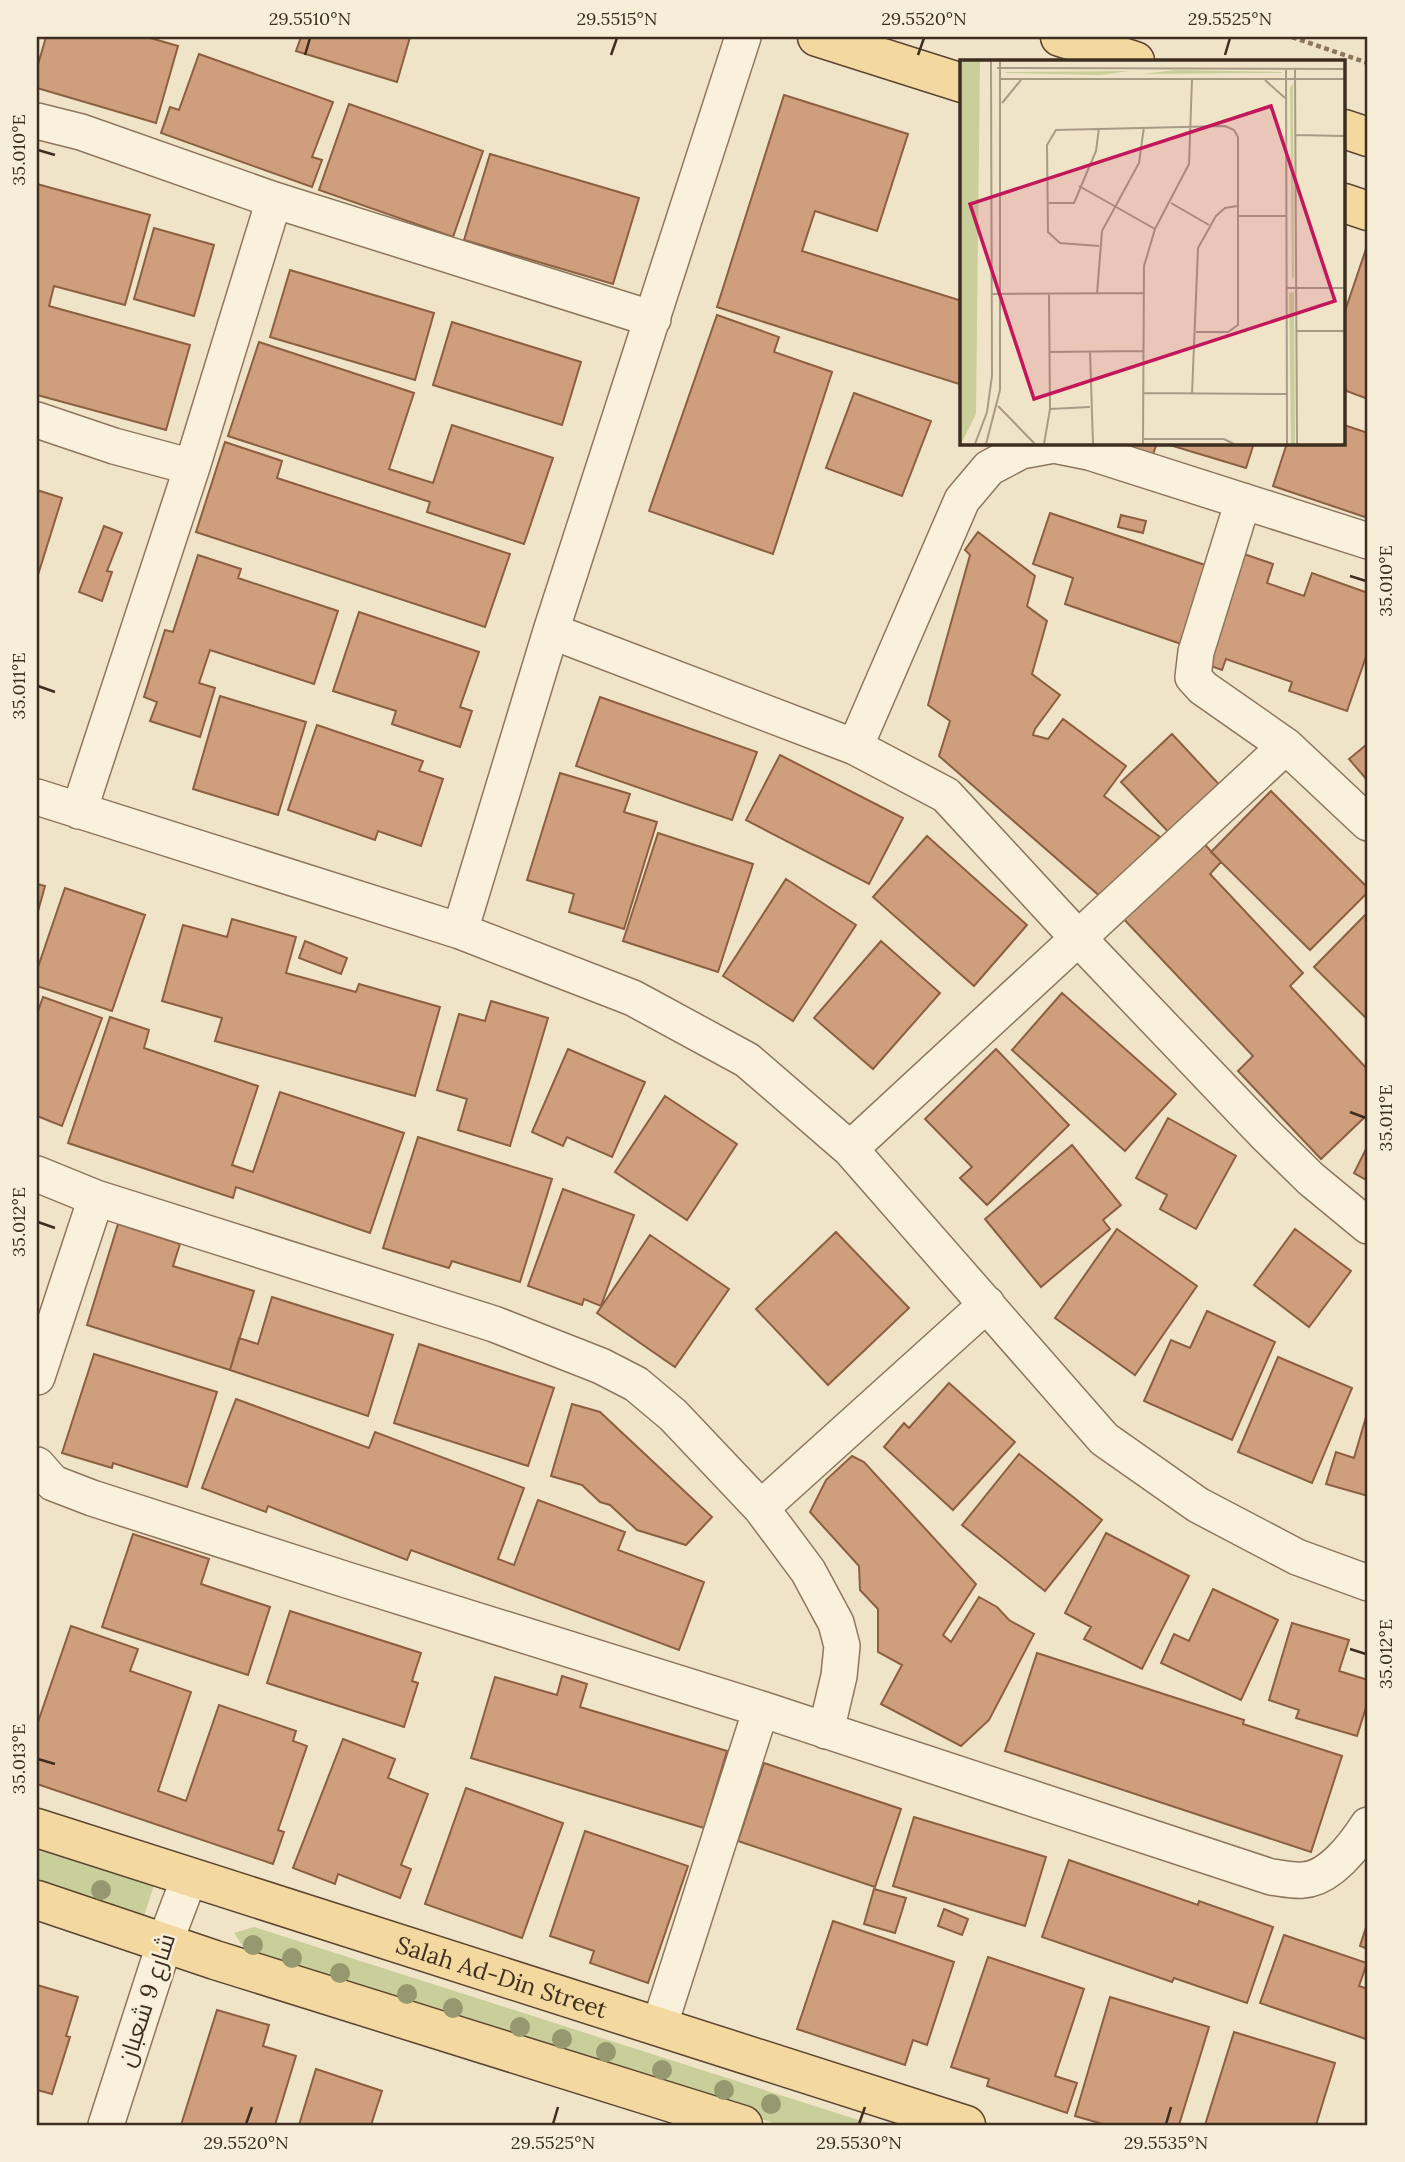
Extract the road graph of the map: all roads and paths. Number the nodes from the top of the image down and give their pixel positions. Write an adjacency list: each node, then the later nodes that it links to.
1 (743, 37): 14 (street)
2 (817, 37): 7 (main road)
3 (1060, 37): 5 (main road)
4 (1292, 37): 6 (path)
5 (1132, 60)
6 (1368, 63)
7 (960, 82)
8 (37, 121): 11 (street)
9 (1346, 130): 10 (main road)
10 (1368, 137)
11 (274, 200): 14 (street); 16 (street)
12 (1346, 205): 13 (main road)
13 (1368, 211)
14 (653, 320): 19 (street)
15 (37, 420): 16 (street)
16 (192, 467): 23 (street)
17 (1243, 501): 18 (street); 20 (street); 21 (street)
18 (1368, 541)
19 (551, 631): 21 (street); 25 (street)
20 (1286, 746): 24 (street); 26 (street)
21 (855, 747): 26 (street)
22 (37, 797): 23 (street)
23 (79, 811): 25 (street)
24 (1368, 823)
25 (460, 932): 27 (street)
26 (1079, 939): 27 (street); 30 (street)
27 (850, 1149): 31 (street)
28 (37, 1174): 29 (street)
29 (96, 1198): 32 (street); 34 (street)
30 (1368, 1226)
31 (987, 1304): 34 (street); 35 (street)
32 (37, 1377)
33 (37, 1465): 36 (street)
34 (761, 1508): 37 (street)
35 (1368, 1583)
36 (761, 1709): 37 (street); 43 (street)
37 (826, 1731): 38 (street)
38 (1368, 1825)
39 (37, 1828): 40 (main road, Salah Ad-Din Street)
40 (190, 1876): 42 (street, شارع 9 شعبان); 43 (main road, Salah Ad-Din Street)
41 (37, 1900): 42 (main road)
42 (165, 1942): 44 (street, شارع 9 شعبان); 45 (main road)
43 (659, 2027): 46 (main road, Salah Ad-Din Street)
44 (106, 2125)
45 (743, 2125)
46 (966, 2125)

